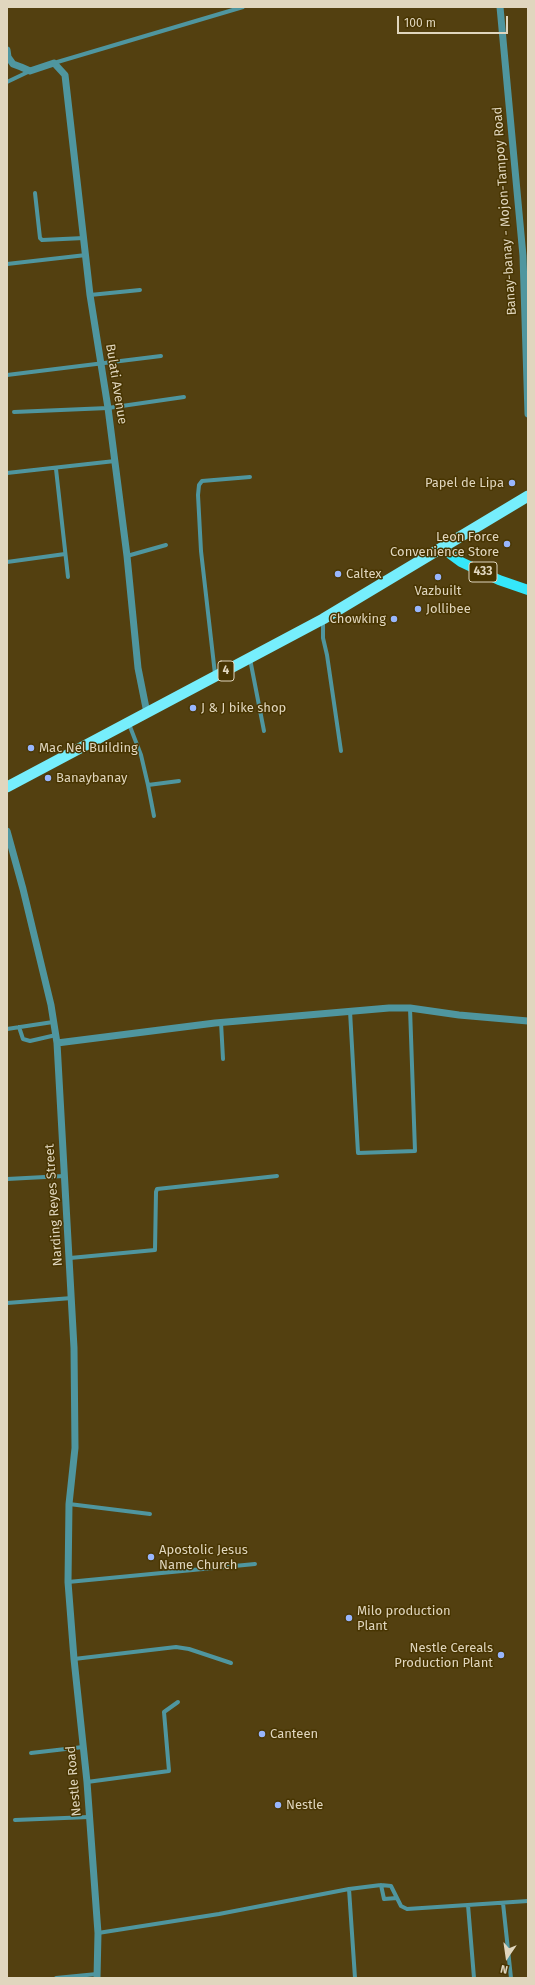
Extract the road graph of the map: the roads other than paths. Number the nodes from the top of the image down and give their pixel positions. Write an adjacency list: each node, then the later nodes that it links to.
1 (243, 7): 4 (street)
2 (500, 7): 19 (street, Banay-banay - Mojon-Tampoy Road)
3 (7, 50): 5 (street)
4 (54, 63): 5 (street); 8 (street, Bulati Avenue)
5 (30, 71): 6 (street)
6 (7, 82)
7 (35, 193): 8 (street)
8 (84, 238): 9 (street, Bulati Avenue)
9 (86, 255): 10 (street); 12 (street, Bulati Avenue)
10 (7, 264)
11 (140, 290): 12 (street)
12 (90, 295): 14 (street, Bulati Avenue)
13 (161, 356): 14 (street)
14 (101, 365): 15 (street); 17 (street, Bulati Avenue)
15 (7, 375)
16 (184, 397): 17 (street)
17 (108, 408): 18 (street); 20 (street, Bulati Avenue)
18 (14, 412)
19 (528, 414)
20 (115, 462): 21 (street); 28 (street, Bulati Avenue)
21 (56, 469): 22 (street); 27 (street)
22 (7, 473)
23 (250, 477): 34 (street)
24 (528, 496): 26 (highway, 4)
25 (166, 545): 28 (street)
26 (442, 548): 31 (main road, 433); 32 (highway, 4)
27 (65, 554): 29 (street); 30 (street)
28 (127, 556): 35 (street, Bulati Avenue)
29 (7, 562)
30 (68, 577)
31 (528, 590)
32 (323, 618): 33 (highway, 4); 38 (street)
33 (250, 658): 34 (highway, 4); 37 (street)
34 (216, 676): 35 (highway, 4)
35 (147, 713): 36 (highway, 4)
36 (128, 722): 40 (street); 41 (highway, 4)
37 (264, 731)
38 (341, 751)
39 (179, 781): 40 (street)
40 (148, 785): 42 (street)
41 (7, 787)
42 (154, 816)
43 (7, 831): 47 (street, Narding Reyes Street)
44 (410, 1008): 45 (street); 45 (street); 46 (street)
45 (350, 1010): 48 (street)
46 (528, 1021)
47 (53, 1022): 49 (street); 51 (street, Narding Reyes Street)
48 (221, 1022): 52 (street); 53 (street)
49 (19, 1027): 50 (street); 51 (street)
50 (7, 1029)
51 (56, 1035): 52 (street, Narding Reyes Street)
52 (57, 1043): 54 (street, Narding Reyes Street)
53 (223, 1059)
54 (64, 1176): 56 (street); 57 (street, Narding Reyes Street)
55 (276, 1176): 57 (street)
56 (7, 1179)
57 (70, 1258): 58 (street, Narding Reyes Street)
58 (72, 1298): 59 (street); 60 (street, Narding Reyes Street)
59 (7, 1303)
60 (69, 1504): 61 (street); 63 (street, Narding Reyes Street)
61 (150, 1514)
62 (255, 1564): 63 (street)
63 (68, 1582): 64 (street, Nestle Road)
64 (74, 1659): 65 (street); 67 (street, Nestle Road)
65 (231, 1663)
66 (178, 1702): 69 (street)
67 (83, 1747): 68 (street); 69 (street, Nestle Road)
68 (30, 1753)
69 (87, 1782): 70 (street, Nestle Road)
70 (90, 1817): 71 (street); 78 (street, Nestle Road)
71 (15, 1820)
72 (381, 1885): 73 (street); 74 (street); 74 (street)
73 (348, 1889): 78 (street); 81 (street)
74 (397, 1898): 77 (street)
75 (528, 1901): 76 (street)
76 (503, 1903): 77 (street); 83 (street)
77 (468, 1905): 82 (street)
78 (98, 1934): 79 (street, Nestle Road)
79 (97, 1976): 80 (street)
80 (56, 1978)
81 (355, 1978)
82 (474, 1978)
83 (511, 1978)

